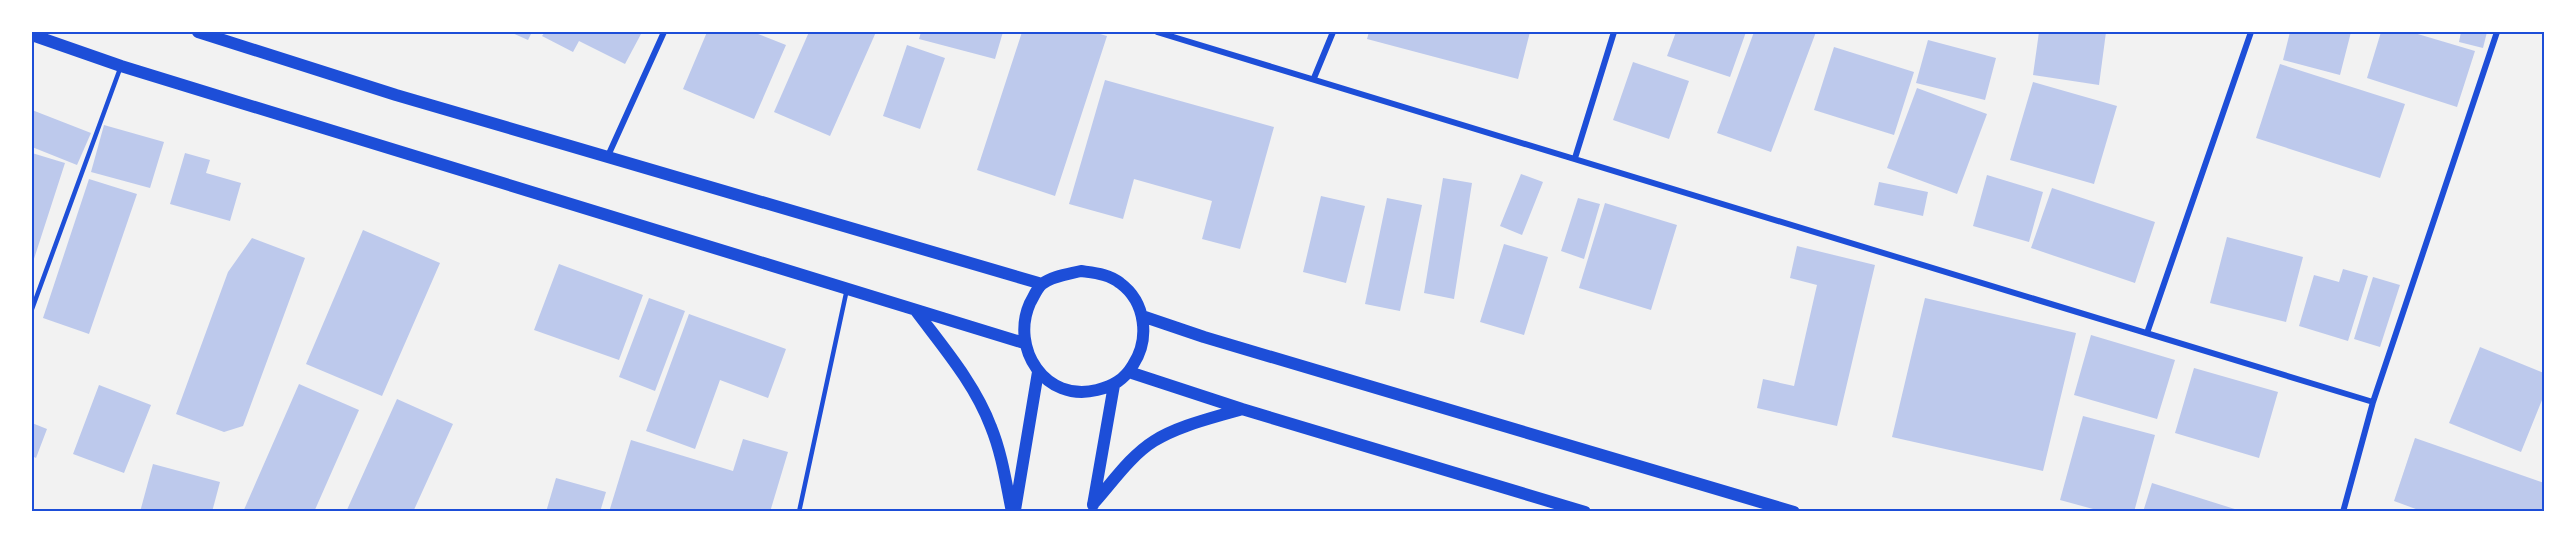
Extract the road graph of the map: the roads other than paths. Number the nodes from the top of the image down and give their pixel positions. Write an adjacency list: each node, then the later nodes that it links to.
1 (198, 32): 11 (main road)
2 (664, 32): 11 (street)
3 (1157, 32): 10 (street)
4 (1333, 32): 10 (street)
5 (1614, 32): 12 (street)
6 (2251, 32): 18 (street)
7 (2497, 32): 23 (street)
8 (32, 35): 9 (main road)
9 (121, 66): 14 (main road); 15 (lane)
10 (1314, 78): 12 (street)
11 (607, 158): 13 (main road)
12 (1575, 158): 18 (street)
13 (1042, 284): 17 (main road); 19 (main road)
14 (847, 290): 16 (main road); 26 (lane)
15 (32, 309)
16 (916, 311): 19 (main road); 27 (main road)
17 (1142, 316): 21 (main road); 29 (main road)
18 (2147, 333): 23 (street)
19 (1024, 343): 20 (main road)
20 (1038, 372): 22 (main road); 27 (main road)
21 (1129, 372): 22 (main road); 24 (main road)
22 (1114, 385): 25 (main road)
23 (2373, 402): 30 (street)
24 (1242, 409): 25 (main road); 28 (main road)
25 (1092, 508)
26 (799, 512)
27 (1013, 512)
28 (1585, 512)
29 (1794, 512)
30 (2343, 512)

